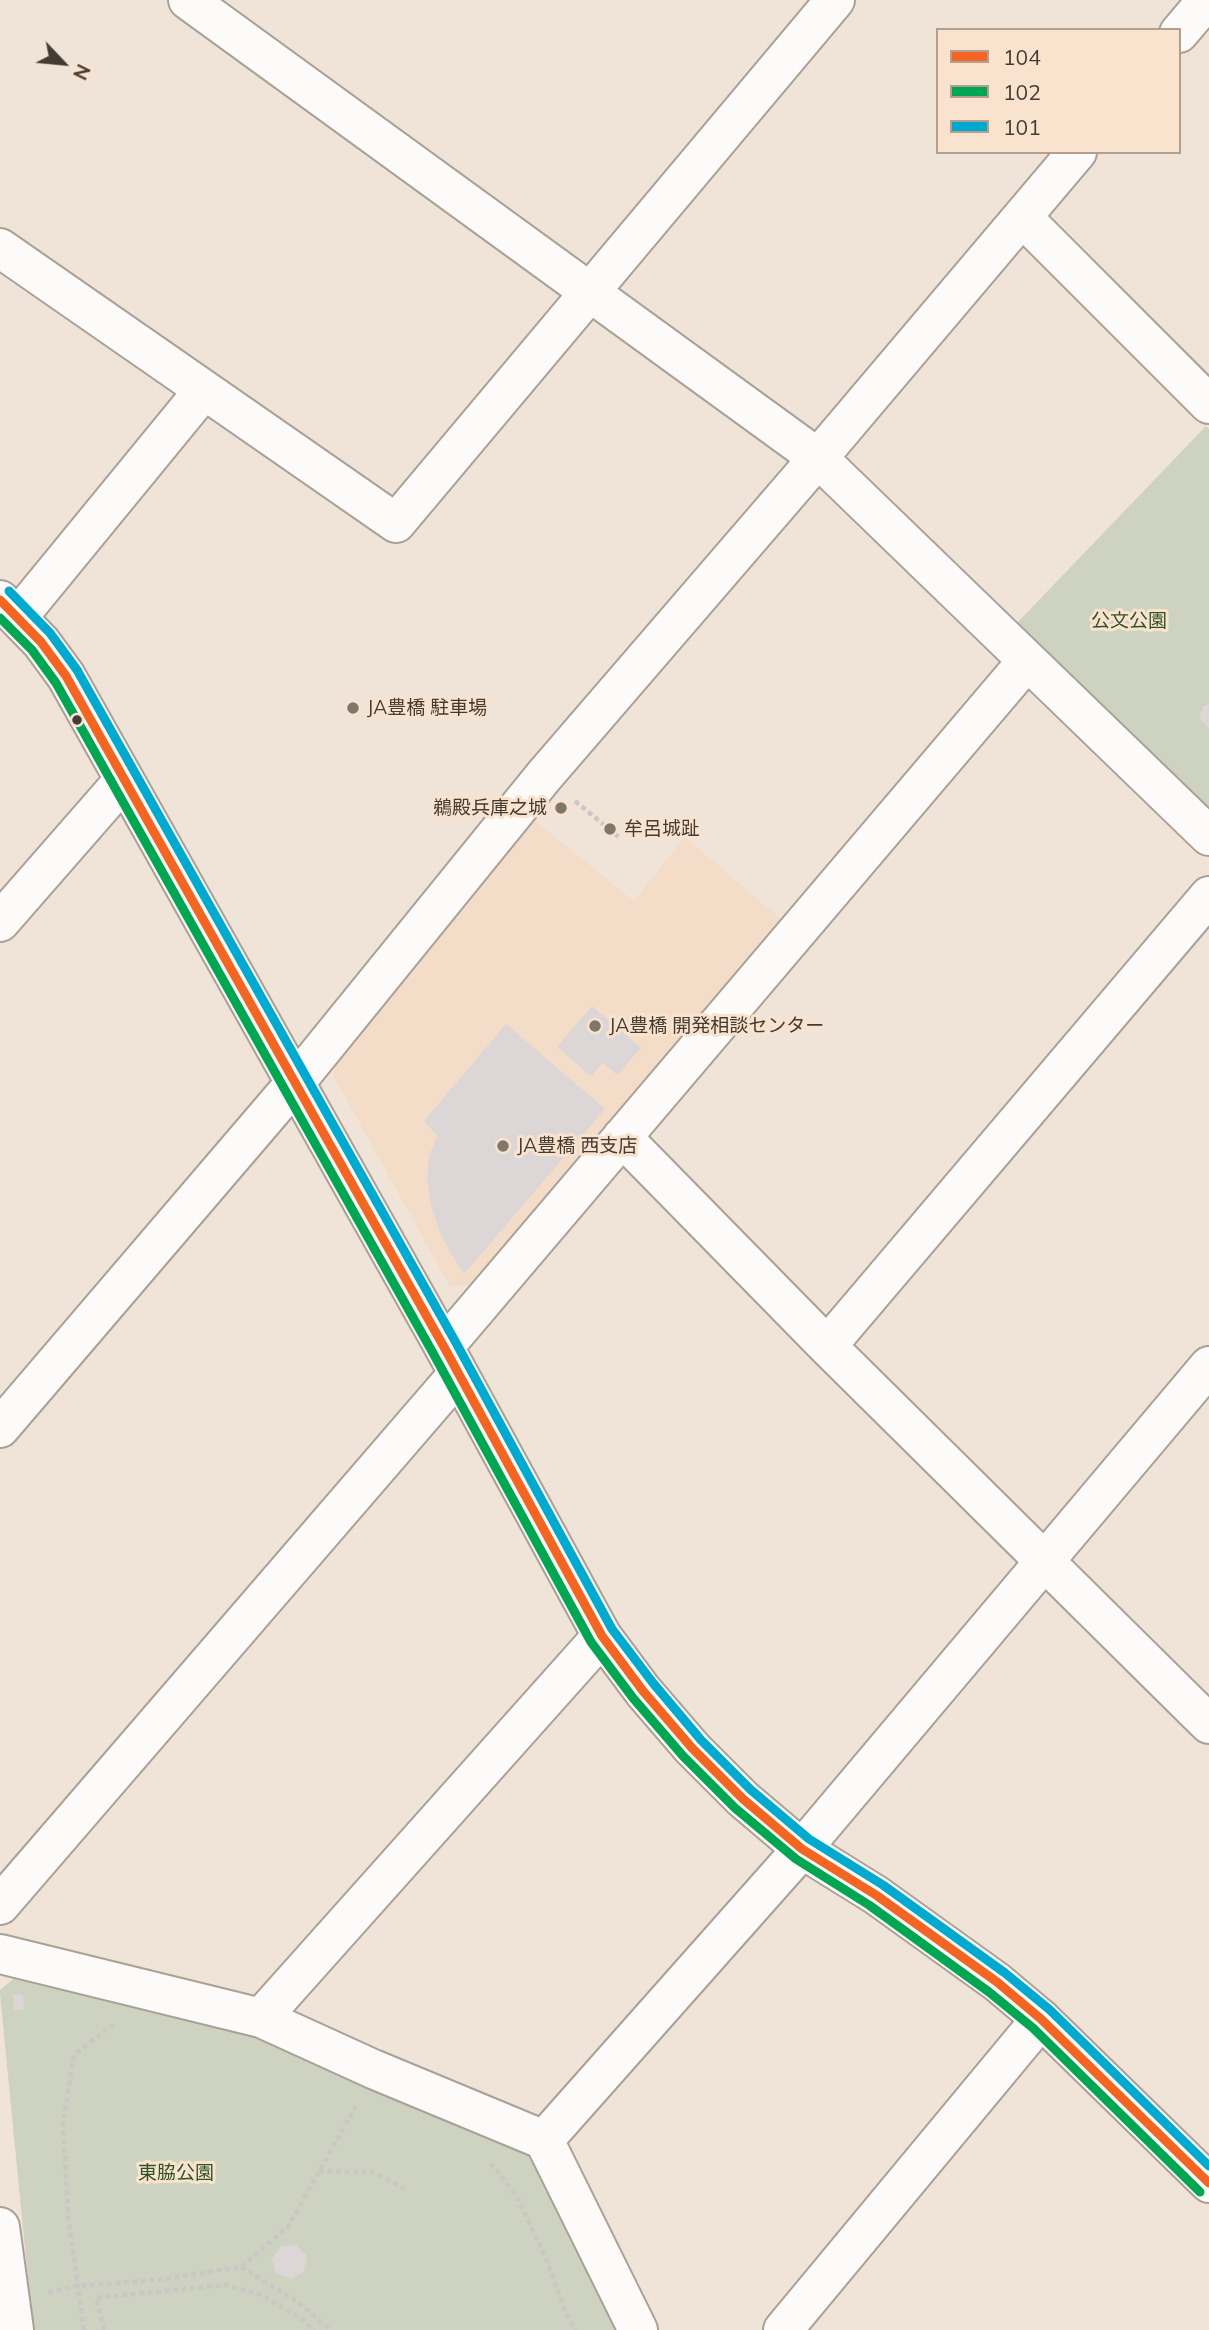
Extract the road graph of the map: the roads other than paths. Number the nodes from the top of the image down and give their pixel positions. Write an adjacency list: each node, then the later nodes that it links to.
1 (835, 0): 8 (street)
2 (1207, 0): 4 (street)
3 (191, 1): 8 (street)
4 (1181, 31)
5 (1075, 154): 6 (street)
6 (1021, 217): 10 (street); 11 (street)
7 (0, 248): 9 (street)
8 (589, 293): 9 (street); 11 (street)
9 (204, 390): 12 (street)
10 (1209, 404)
11 (818, 458): 13 (street); 18 (street)
12 (9, 609): 14 (street)
13 (1027, 661): 15 (street); 19 (street)
14 (124, 780): 17 (street); 18 (street)
15 (1209, 836)
16 (1209, 896): 20 (street)
17 (0, 922)
18 (295, 1083): 21 (street); 23 (street)
19 (622, 1138): 20 (street); 21 (street)
20 (827, 1346): 24 (street)
21 (451, 1360): 25 (street); 28 (street)
22 (1209, 1366): 24 (street)
23 (0, 1428)
24 (1043, 1560): 26 (street); 27 (street)
25 (602, 1636): 27 (street); 30 (street)
26 (1209, 1724)
27 (802, 1849): 31 (street); 32 (street)
28 (0, 1905)
29 (0, 1954): 30 (street)
30 (261, 2018): 32 (street)
31 (1041, 2018): 33 (street); 37 (street)
32 (544, 2140): 36 (street)
33 (1209, 2183)
34 (0, 2227): 35 (street)
35 (8, 2310)
36 (638, 2330)
37 (783, 2330)

